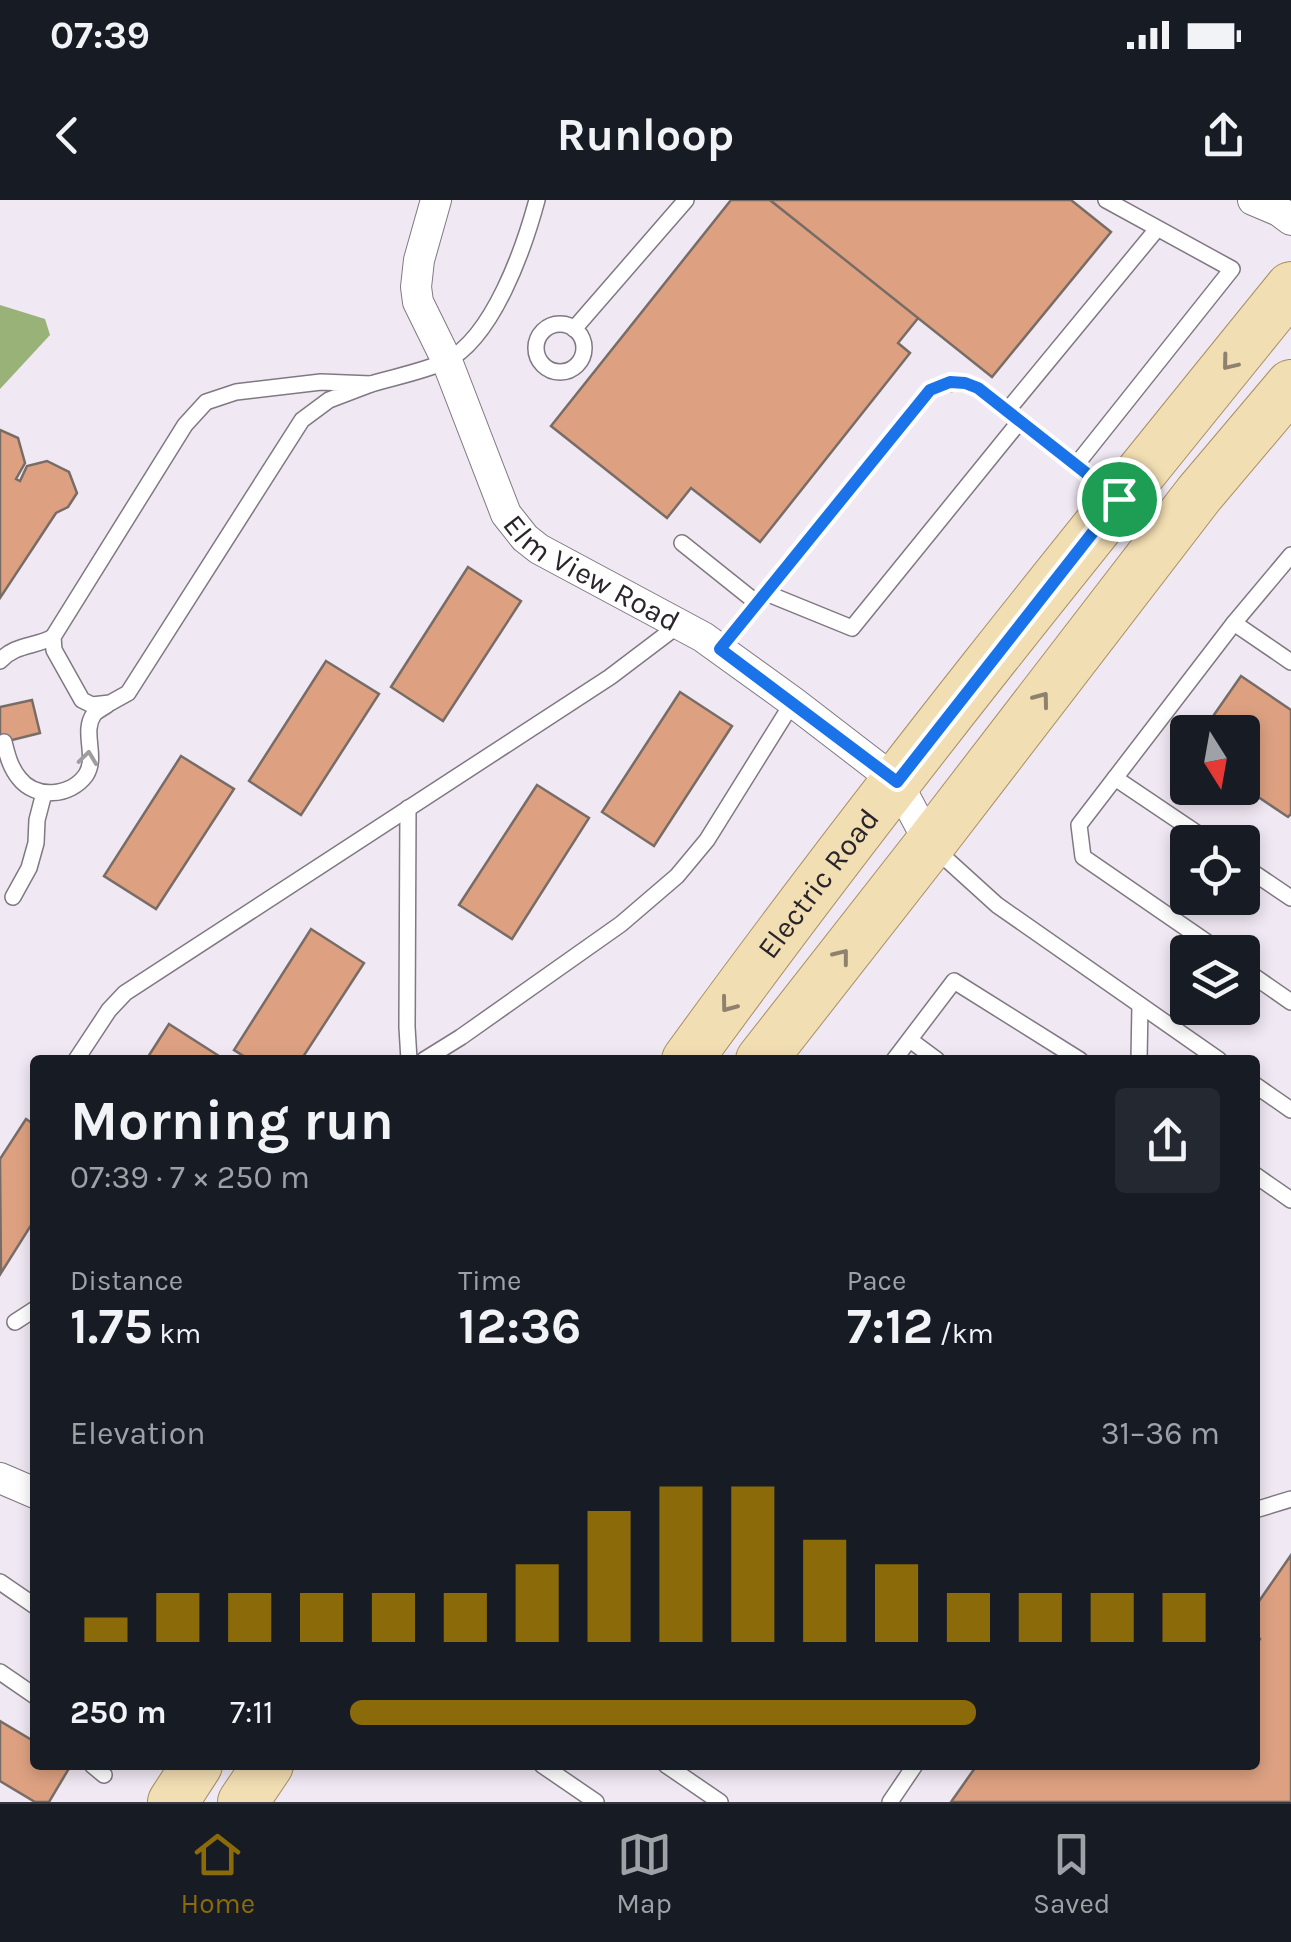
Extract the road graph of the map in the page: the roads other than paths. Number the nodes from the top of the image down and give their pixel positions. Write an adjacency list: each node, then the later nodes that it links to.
1 (436, 200): 10 (street, Elm View Road)
2 (537, 200): 10 (lane)
3 (686, 200): 9 (lane)
4 (1106, 200): 7 (lane)
5 (1253, 200): 6 (street)
6 (1291, 220)
7 (1157, 229): 13 (lane); 14 (lane)
8 (1291, 287): 15 (main road, Electric Road, one-way to 15)
9 (574, 329)
10 (446, 361): 11 (lane); 20 (street, Elm View Road)
11 (371, 384): 21 (lane); 26 (lane)
12 (1291, 385): 33 (main road, Electric Road, one-way to 12)
13 (1014, 416): 14 (lane); 18 (lane); 18 (lane)
14 (1076, 466): 15 (lane)
15 (1119, 499): 29 (main road, Electric Road)
16 (682, 542): 18 (lane)
17 (1291, 555): 19 (lane)
18 (761, 598): 22 (lane)
19 (1234, 623): 24 (lane); 28 (lane)
20 (680, 624): 22 (street, Elm View Road); 31 (lane)
21 (53, 637): 23 (lane); 26 (lane)
22 (720, 649): 25 (street, Elm View Road)
23 (0, 660)
24 (1291, 662)
25 (793, 702): 29 (street, Elm View Road); 44 (lane)
26 (110, 703): 30 (lane, one-way to 26)
27 (4, 742): 30 (lane)
28 (1115, 778): 32 (lane); 37 (lane)
29 (897, 782): 33 (street, Elm View Road); 45 (main road, Electric Road, one-way to 45)
30 (44, 793): 35 (lane)
31 (408, 808): 42 (lane); 43 (lane)
32 (1185, 825)
33 (930, 844): 40 (lane); 46 (main road, Electric Road, one-way to 33)
34 (1260, 877): 36 (lane)
35 (13, 896)
36 (1291, 898)
37 (1195, 935)
38 (1260, 980): 39 (lane)
39 (1291, 1002)
40 (1140, 1005): 50 (lane); 51 (lane)
41 (910, 1040): 47 (lane); 48 (lane); 49 (lane)
42 (79, 1055)
43 (409, 1055)
44 (432, 1055)
45 (691, 1055)
46 (764, 1055)
47 (898, 1055)
48 (930, 1055)
49 (1072, 1055)
50 (1139, 1055)
51 (1212, 1055)
52 (1260, 1088): 53 (lane)
53 (1291, 1110)
54 (1260, 1179): 55 (lane)
55 (1291, 1200)
56 (30, 1313): 57 (lane)
57 (16, 1322)
58 (0, 1478): 59 (street)
59 (30, 1492)
60 (1291, 1499): 61 (lane)
61 (1260, 1505)
62 (0, 1582): 63 (lane)
63 (30, 1603)
64 (0, 1672): 65 (lane)
65 (30, 1693)
66 (194, 1770): 72 (main road)
67 (265, 1770): 73 (main road)
68 (548, 1770): 71 (lane)
69 (673, 1770): 75 (lane)
70 (912, 1770): 76 (lane)
71 (579, 1796): 74 (lane)
72 (173, 1802)
73 (243, 1802)
74 (596, 1802)
75 (720, 1802)
76 (890, 1802)

